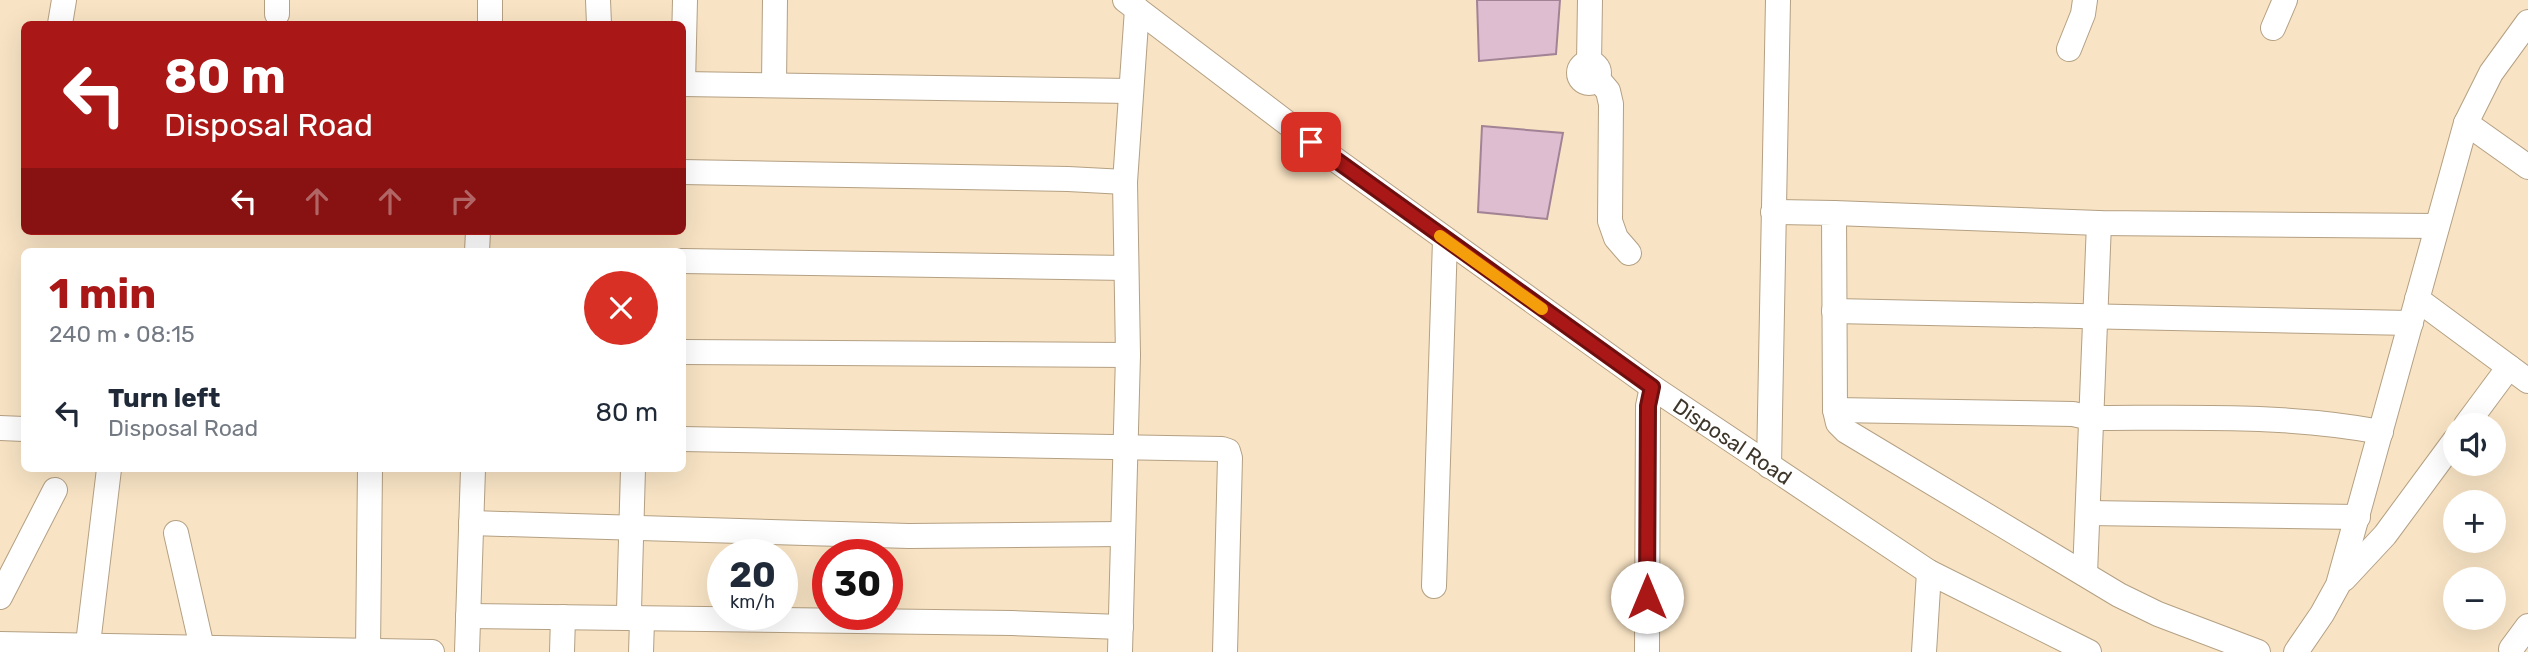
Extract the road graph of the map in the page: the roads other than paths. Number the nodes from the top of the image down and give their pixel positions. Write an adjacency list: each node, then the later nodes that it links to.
1 (64, 0): 11 (street)
2 (490, 0): 12 (street)
3 (598, 0): 13 (street)
4 (685, 0): 14 (street)
5 (775, 0): 19 (street)
6 (1590, 0): 30 (street)
7 (1778, 0): 25 (street)
8 (2085, 0): 17 (street)
9 (2285, 0): 16 (street)
10 (1131, 5): 20 (street); 29 (street, Disposal Road)
11 (60, 21)
12 (490, 21)
13 (599, 21)
14 (684, 21)
15 (2528, 22): 21 (street)
16 (2273, 28)
17 (2069, 49)
18 (686, 84): 19 (street)
19 (774, 84): 20 (street)
20 (1130, 91): 24 (street)
21 (2466, 122): 22 (street); 28 (street)
22 (2528, 167)
23 (686, 172): 24 (street)
24 (1125, 182): 32 (street)
25 (1773, 212): 26 (street); 49 (street)
26 (1834, 213): 27 (street); 34 (street)
27 (2099, 223): 28 (street); 35 (street)
28 (2437, 226): 33 (street)
29 (1445, 240): 39 (street, Disposal Road); 64 (street)
30 (1629, 253)
31 (686, 261): 32 (street)
32 (1126, 268): 37 (street)
33 (2414, 311): 35 (street); 38 (street); 45 (street)
34 (1834, 312): 35 (street); 40 (street)
35 (2095, 316): 42 (street)
36 (686, 352): 37 (street)
37 (1128, 355): 47 (street)
38 (2519, 374): 41 (street)
39 (1652, 387): 49 (street, Disposal Road); 82 (street)
40 (1835, 410): 42 (street); 62 (street)
41 (2478, 413)
42 (2091, 418): 45 (street); 55 (street)
43 (0, 428): 44 (street)
44 (21, 429)
45 (2381, 432): 56 (street)
46 (686, 439): 47 (street)
47 (1125, 446): 60 (street); 81 (street)
48 (2443, 456): 63 (street)
49 (1769, 466): 61 (street, Disposal Road)
50 (109, 472): 72 (street)
51 (370, 472): 75 (street)
52 (473, 472): 57 (street)
53 (633, 472): 58 (street)
54 (55, 490): 65 (street)
55 (2088, 513): 56 (street); 62 (street)
56 (2358, 517): 63 (street)
57 (471, 523): 58 (street); 66 (street)
58 (632, 529): 60 (street); 68 (street)
59 (176, 533): 74 (street)
60 (1122, 534): 70 (street)
61 (1929, 572): 83 (street); 84 (street, Disposal Road)
62 (2085, 574): 85 (street)
63 (2339, 585): 86 (street)
64 (1434, 586)
65 (0, 597)
66 (468, 616): 67 (street); 77 (street)
67 (563, 617): 68 (street); 78 (street)
68 (634, 617): 70 (street); 79 (street)
69 (2528, 626): 73 (street)
70 (1121, 627): 80 (street)
71 (0, 644): 72 (street)
72 (87, 649): 74 (street)
73 (2511, 649)
74 (202, 650): 75 (street)
75 (368, 651): 76 (street)
76 (432, 652)
77 (467, 652)
78 (562, 652)
79 (641, 652)
80 (1120, 652)
81 (1225, 652)
82 (1647, 652)
83 (1924, 652)
84 (2089, 652)
85 (2258, 652)
86 (2296, 652)

